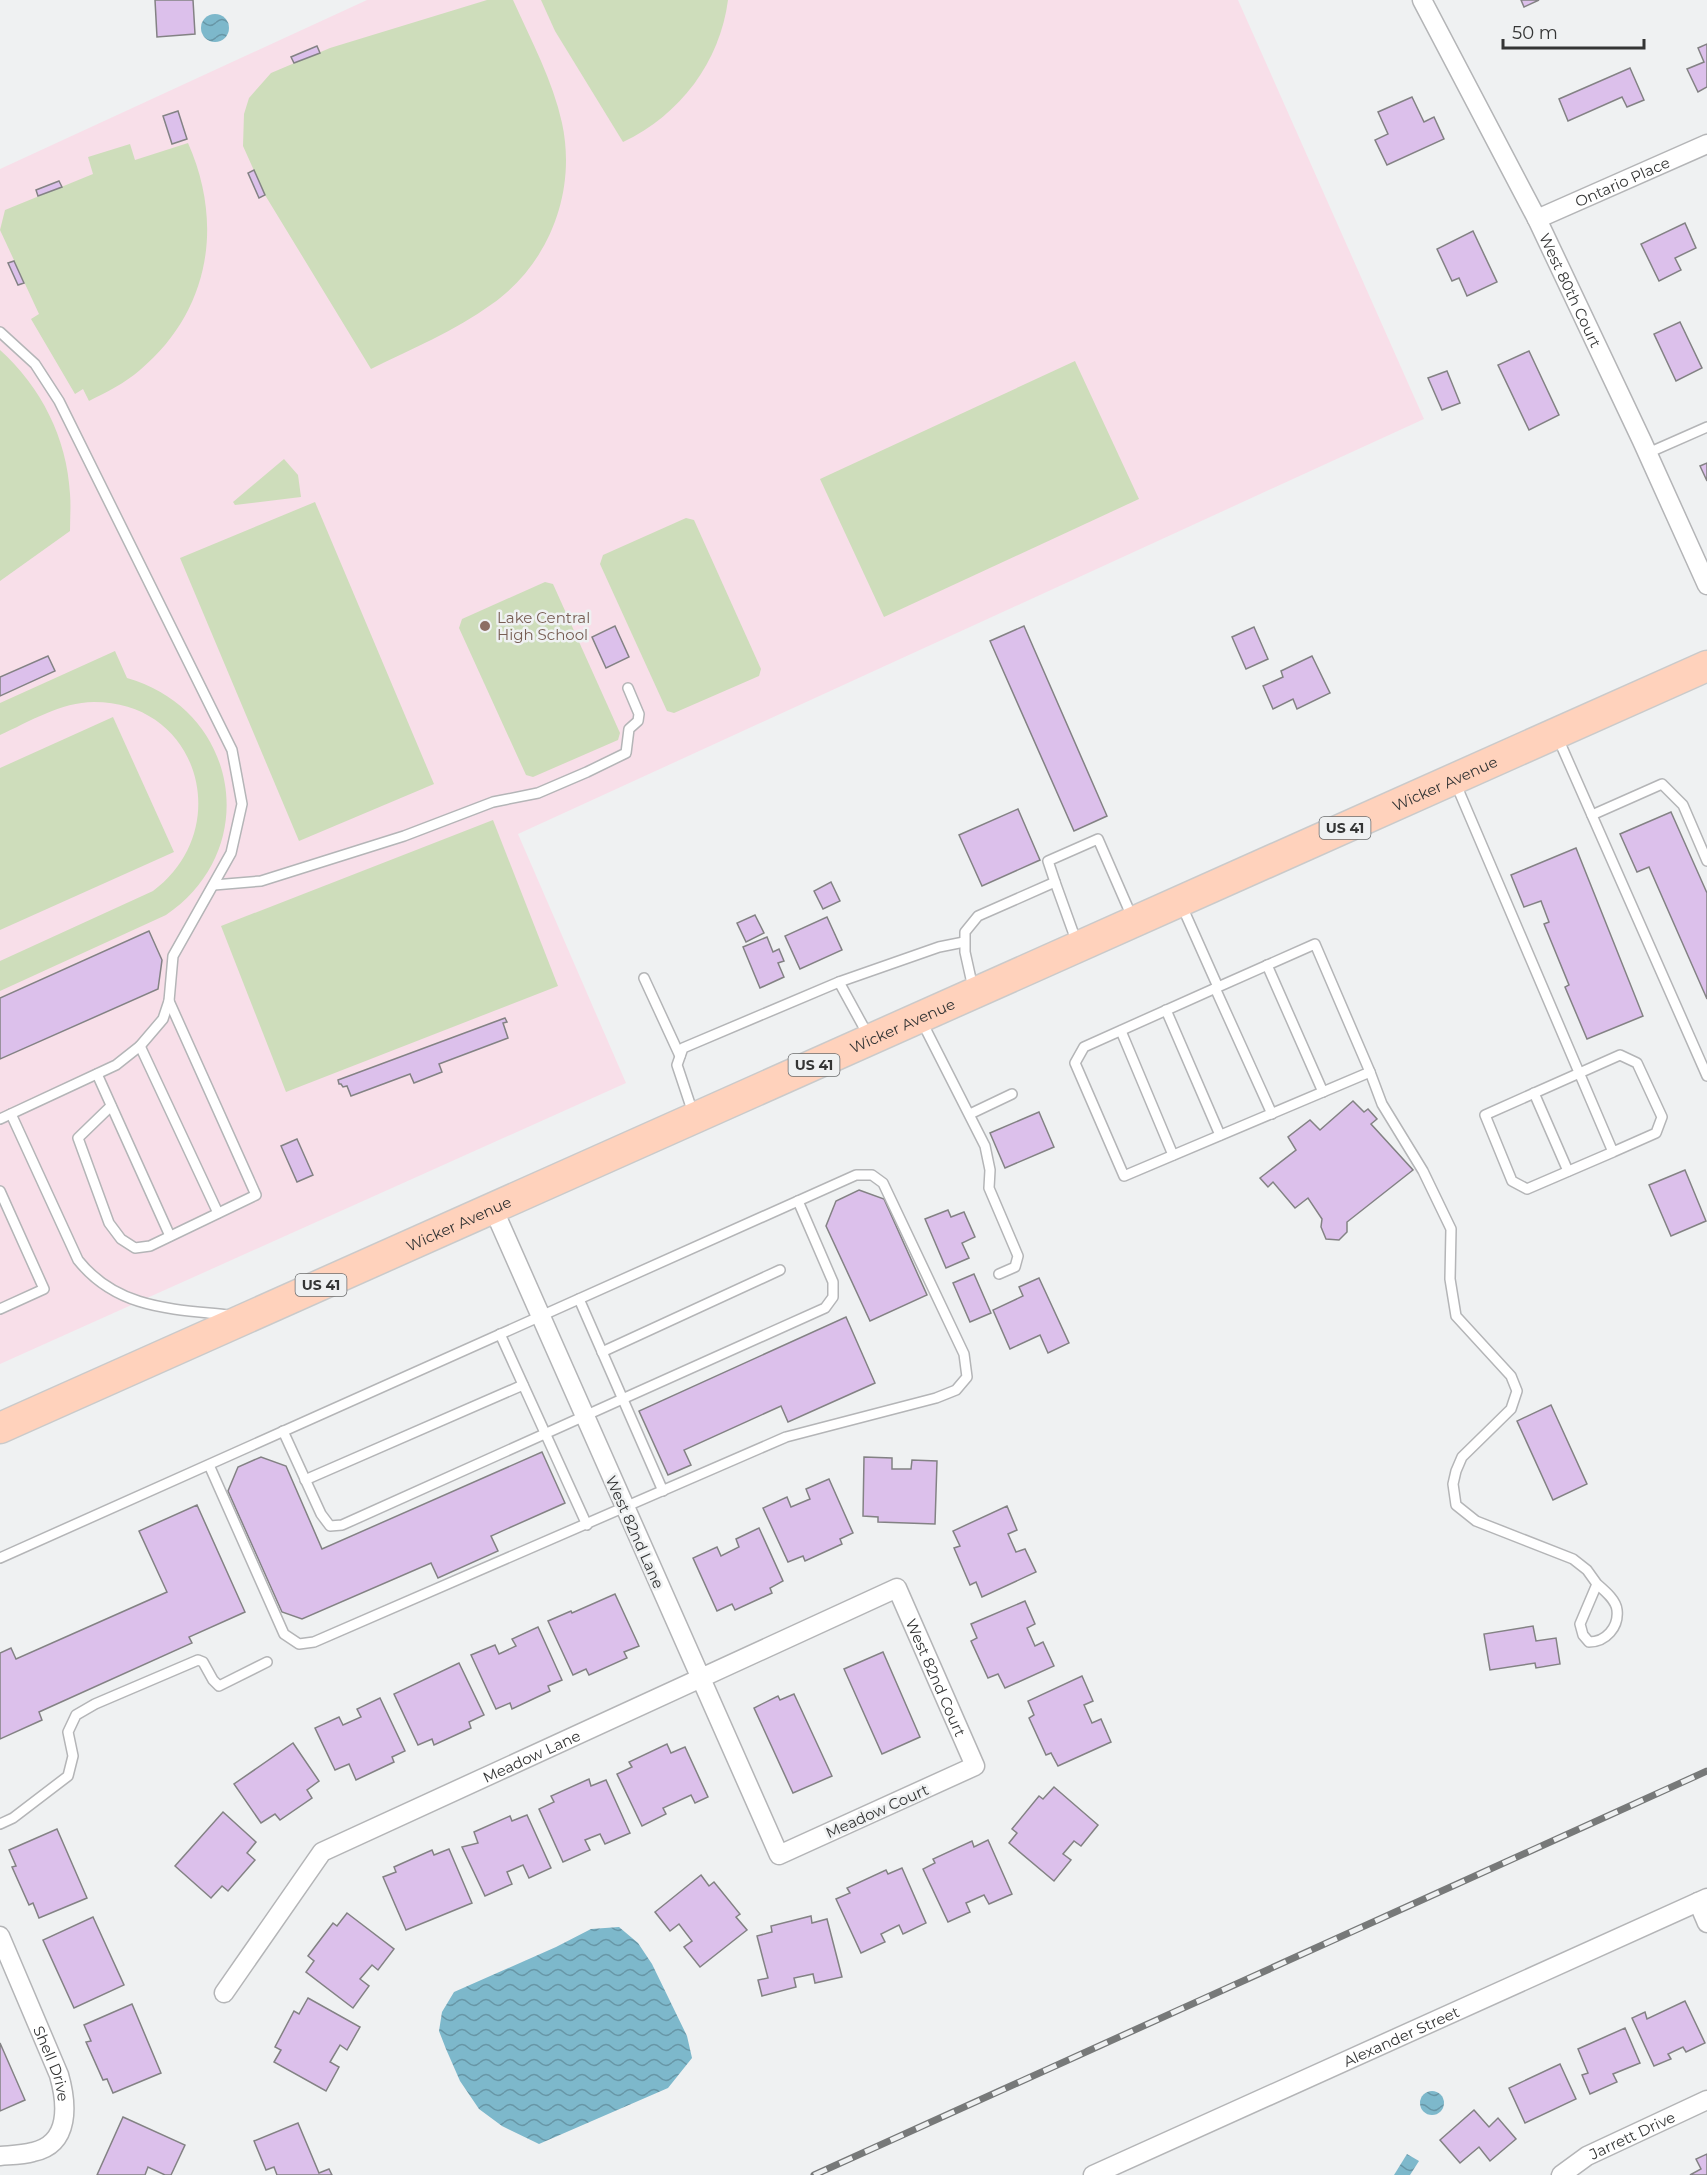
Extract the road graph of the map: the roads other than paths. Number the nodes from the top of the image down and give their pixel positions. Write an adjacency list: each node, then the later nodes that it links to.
1 (1422, 0): 3 (street, West 80th Court)
2 (1707, 144): 3 (street, Ontario Place)
3 (1537, 219): 6 (street, West 80th Court)
4 (0, 332): 15 (lane)
5 (1707, 427): 6 (lane)
6 (1648, 453): 7 (street, West 80th Court)
7 (1705, 575)
8 (1707, 666): 10 (highway, Wicker Avenue / US 41)
9 (628, 688): 15 (lane)
10 (1556, 734): 11 (highway, Wicker Avenue / US 41); 12 (lane)
11 (1454, 779): 16 (highway, Wicker Avenue / US 41); 33 (lane)
12 (1592, 815): 13 (lane); 35 (lane)
13 (1707, 861)
14 (1055, 882): 17 (lane); 18 (lane); 19 (lane)
15 (213, 885): 25 (lane)
16 (1179, 902): 17 (highway, Wicker Avenue / US 41); 23 (lane)
17 (1134, 922): 19 (highway, Wicker Avenue / US 41)
18 (964, 942): 22 (lane); 24 (lane)
19 (1078, 947): 24 (highway, Wicker Avenue / US 41)
20 (1267, 965): 23 (lane); 32 (lane); 36 (lane)
21 (644, 978): 31 (lane)
22 (839, 982): 29 (lane); 31 (lane)
23 (1217, 988): 26 (lane); 40 (lane)
24 (974, 993): 27 (highway, Wicker Avenue / US 41)
25 (169, 1001): 30 (lane); 52 (lane)
26 (1166, 1010): 28 (lane); 45 (lane)
27 (920, 1018): 29 (highway, Wicker Avenue / US 41); 42 (lane)
28 (1121, 1031): 47 (lane); 47 (lane)
29 (870, 1040): 43 (highway, Wicker Avenue / US 41)
30 (140, 1046): 34 (lane); 52 (lane)
31 (680, 1056): 43 (lane)
32 (1370, 1072): 36 (lane); 74 (lane)
33 (1580, 1073): 37 (lane); 46 (lane); 46 (lane)
34 (97, 1074): 39 (lane); 41 (lane)
35 (1707, 1076)
36 (1323, 1092): 40 (lane)
37 (1534, 1093): 48 (lane); 48 (lane)
38 (1012, 1094): 42 (lane)
39 (111, 1106): 53 (lane); 53 (lane)
40 (1272, 1113): 45 (lane)
41 (11, 1114): 44 (lane); 58 (lane)
42 (970, 1114): 55 (lane)
43 (694, 1118): 51 (highway, Wicker Avenue / US 41)
44 (0, 1119)
45 (1220, 1135): 47 (lane)
46 (1613, 1152): 48 (lane)
47 (1173, 1155)
48 (1568, 1171)
49 (0, 1191): 57 (lane)
50 (798, 1201): 56 (lane); 63 (lane); 70 (lane)
51 (493, 1208): 58 (highway, Wicker Avenue / US 41); 59 (street, West 82nd Lane)
52 (218, 1213): 53 (lane)
53 (170, 1236)
54 (780, 1270): 61 (lane)
55 (999, 1274)
56 (579, 1299): 59 (lane); 61 (lane)
57 (1, 1307)
58 (249, 1317): 65 (highway, Wicker Avenue / US 41)
59 (540, 1317): 60 (lane); 64 (street, West 82nd Lane)
60 (500, 1334): 62 (lane); 66 (lane)
61 (602, 1352): 63 (lane)
62 (523, 1386): 67 (lane); 69 (lane)
63 (623, 1399): 64 (lane); 70 (lane)
64 (585, 1417): 67 (lane); 71 (street, West 82nd Lane)
65 (0, 1428)
66 (283, 1431): 68 (lane); 69 (lane)
67 (545, 1434): 69 (lane); 72 (lane)
68 (209, 1465): 72 (lane); 73 (lane)
69 (305, 1480)
70 (663, 1491): 71 (lane)
71 (624, 1508): 72 (lane); 77 (street, West 82nd Lane)
72 (587, 1525)
73 (0, 1558)
74 (1597, 1584): 74 (lane)
75 (897, 1588): 77 (street, Meadow Lane); 78 (street, West 82nd Court)
76 (267, 1662): 79 (lane)
77 (699, 1678): 80 (street, West 82nd Lane); 84 (street, Meadow Lane)
78 (975, 1766): 80 (street, Meadow Court)
79 (0, 1824)
80 (779, 1855)
81 (1702, 1900): 82 (street); 87 (street, Alexander Street)
82 (1707, 1923)
83 (0, 1936): 86 (street, Shell Drive)
84 (224, 1993)
85 (1707, 2100): 88 (street, Jarrett Drive)
86 (0, 2156)
87 (1093, 2175)
88 (1561, 2175)

